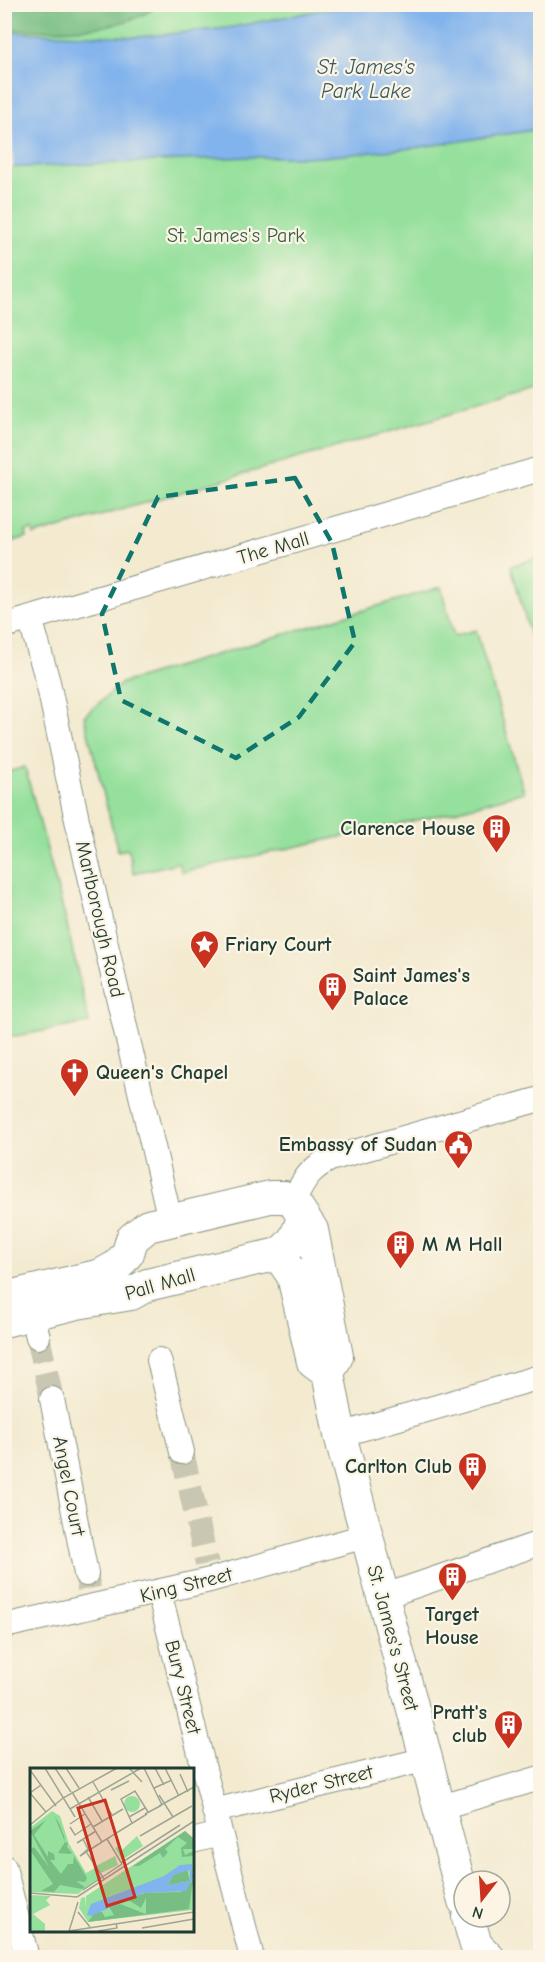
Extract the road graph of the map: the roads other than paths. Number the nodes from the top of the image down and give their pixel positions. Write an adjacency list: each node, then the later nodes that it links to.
1 (540, 470): 2 (street, The Mall)
2 (30, 618): 3 (street, The Mall); 6 (street, Marlborough Road)
3 (4, 626)
4 (540, 1099): 5 (street)
5 (298, 1209): 6 (main road, Pall Mall); 8 (main road); 13 (main road, St. James's Street)
6 (170, 1220): 7 (main road, Pall Mall)
7 (128, 1253): 9 (main road); 10 (main road, Pall Mall)
8 (278, 1254): 9 (main road, Pall Mall); 13 (main road, St. James's Street)
9 (147, 1285): 11 (main road, Pall Mall)
10 (4, 1298)
11 (25, 1324)
12 (159, 1360): 17 (street)
13 (328, 1373): 16 (main road, St. James's Street)
14 (540, 1377): 16 (street)
15 (52, 1399): 20 (street, Angel Court)
16 (340, 1435): 18 (main road, St. James's Street)
17 (182, 1452)
18 (366, 1536): 21 (street, King Street); 22 (main road, St. James's Street)
19 (540, 1543): 22 (street)
20 (89, 1590): 21 (street, King Street); 23 (street, King Street)
21 (159, 1592): 27 (street, Bury Street)
22 (382, 1597): 24 (main road, St. James's Street)
23 (4, 1626)
24 (427, 1759): 26 (main road, St. James's Street); 27 (street, Ryder Street)
25 (540, 1778): 26 (street)
26 (438, 1808): 30 (main road, St. James's Street)
27 (214, 1811): 28 (street, Bury Street)
28 (220, 1834): 29 (street); 33 (street, Bury Street)
29 (194, 1840)
30 (455, 1869)
31 (15, 1881): 32 (street)
32 (27, 1958)
33 (252, 1958)

